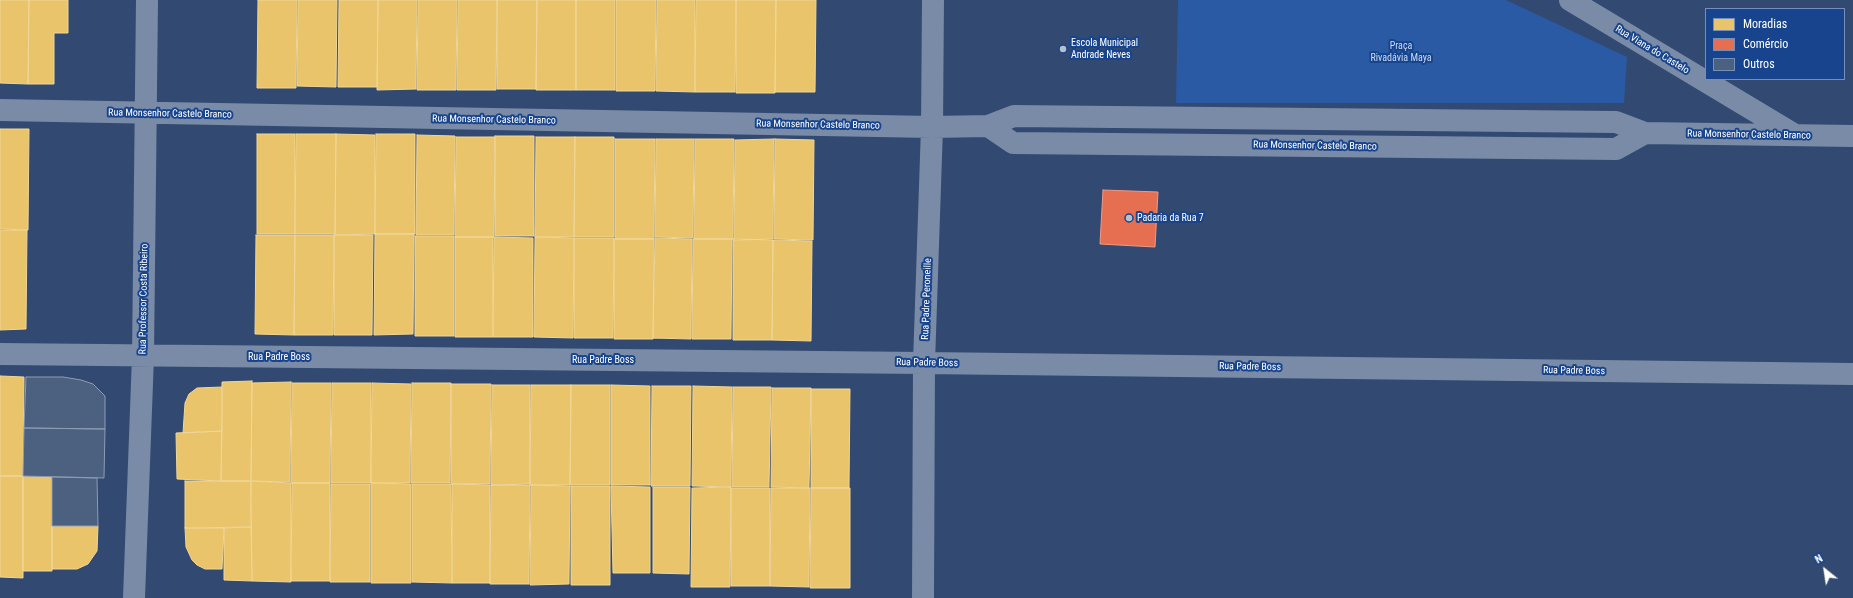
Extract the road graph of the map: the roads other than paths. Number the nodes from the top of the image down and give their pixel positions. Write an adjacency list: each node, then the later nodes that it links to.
1 (147, 0): 5 (street, Rua Professor Costa Ribeiro)
2 (933, 0): 6 (street, Rua Padre Peroneille)
3 (1570, 0): 7 (street, Rua Viana do Castelo)
4 (0, 110): 5 (street, Rua Monsenhor Castelo Branco)
5 (146, 114): 6 (street, Rua Monsenhor Castelo Branco); 10 (street, Rua Professor Costa Ribeiro)
6 (932, 127): 7 (street, Rua Monsenhor Castelo Branco); 11 (street, Rua Padre Peroneille)
7 (1796, 136): 8 (street, Rua Monsenhor Castelo Branco)
8 (1853, 136)
9 (0, 354): 10 (street, Rua Padre Boss)
10 (143, 356): 11 (street, Rua Padre Boss); 13 (street, Rua Professor Costa Ribeiro)
11 (924, 362): 12 (street, Rua Padre Boss); 14 (street, Rua Padre Peroneille)
12 (1853, 374)
13 (134, 598)
14 (923, 598)

